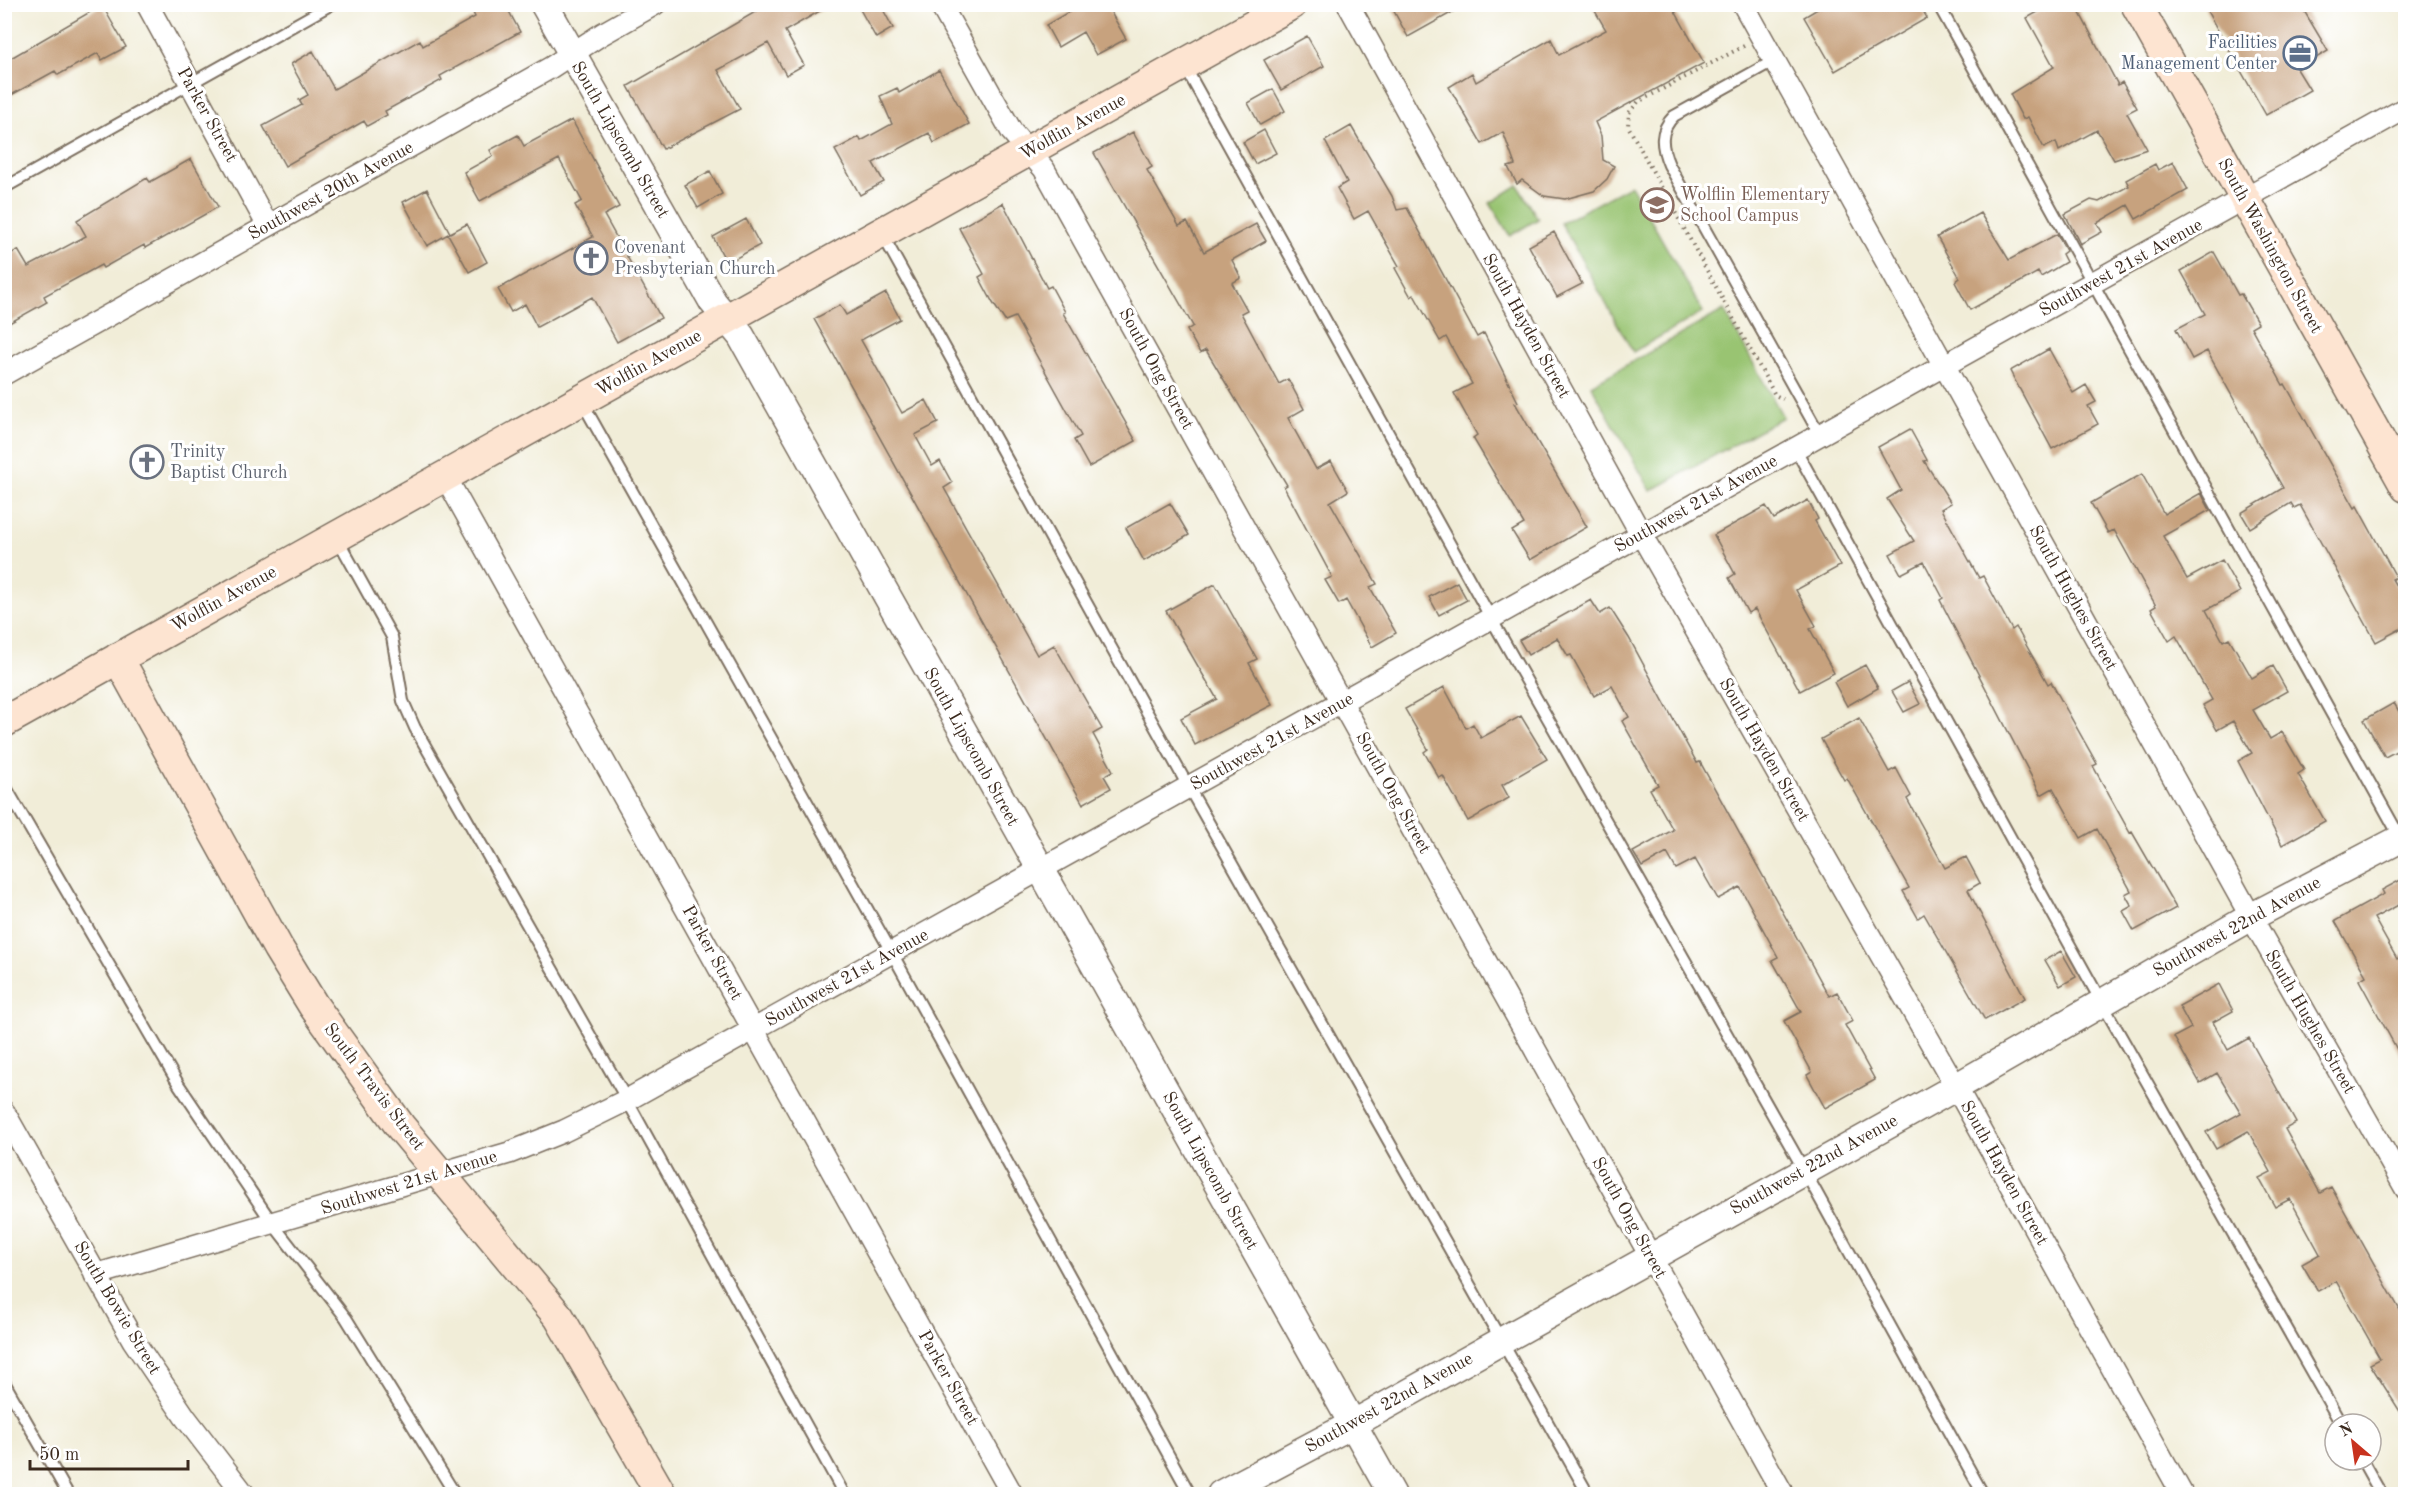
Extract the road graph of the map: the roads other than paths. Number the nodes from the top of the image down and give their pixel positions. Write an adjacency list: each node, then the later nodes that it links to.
1 (147, 4): 14 (street, Parker Street)
2 (332, 4): 14 (lane)
3 (544, 4): 11 (street, South Lipscomb Street)
4 (656, 4): 11 (street, Southwest 20th Avenue)
5 (940, 4): 16 (street, South Ong Street)
6 (1292, 4): 13 (main road, Wolflin Avenue)
7 (1348, 4): 30 (street, South Hayden Street)
8 (1743, 4): 12 (street, South Hughes Street)
9 (1938, 4): 21 (lane)
10 (2136, 4): 18 (main road, South Washington Street)
11 (572, 55): 19 (street, Southwest 20th Avenue); 22 (street, South Lipscomb Street)
12 (1775, 60): 23 (street, South Hughes Street); 26 (lane)
13 (1184, 65): 16 (main road, Wolflin Avenue); 32 (lane)
14 (190, 84): 17 (lane); 19 (street, Parker Street)
15 (2406, 108): 18 (street, Southwest 21st Avenue)
16 (1029, 152): 20 (main road, Wolflin Avenue); 34 (street, South Ong Street)
17 (4, 188)
18 (2244, 199): 21 (street, Southwest 21st Avenue); 29 (main road, South Washington Street)
19 (268, 226): 24 (street, Southwest 20th Avenue)
20 (882, 234): 22 (main road, Wolflin Avenue); 37 (lane)
21 (2092, 283): 23 (street, Southwest 21st Avenue); 38 (lane)
22 (727, 320): 25 (main road, Wolflin Avenue); 39 (street, South Lipscomb Street)
23 (1944, 366): 26 (street, Southwest 21st Avenue); 40 (street, South Hughes Street)
24 (4, 374)
25 (581, 401): 28 (main road, Wolflin Avenue); 41 (lane)
26 (1820, 435): 27 (street, Southwest 21st Avenue)
27 (1796, 448): 30 (street, Southwest 21st Avenue); 42 (lane)
28 (445, 476): 31 (main road, Wolflin Avenue); 43 (street, Parker Street)
29 (2405, 483)
30 (1641, 534): 32 (street, Southwest 21st Avenue); 44 (street, South Hayden Street)
31 (336, 536): 33 (main road, Wolflin Avenue); 45 (lane)
32 (1492, 620): 34 (street, Southwest 21st Avenue); 47 (lane)
33 (118, 658): 35 (main road, Wolflin Avenue); 48 (main road, South Travis Street)
34 (1343, 703): 37 (street, Southwest 21st Avenue); 51 (street, South Ong Street)
35 (4, 722)
36 (4, 784): 50 (lane)
37 (1189, 788): 39 (street, Southwest 21st Avenue); 53 (lane)
38 (2404, 840): 40 (street, Southwest 22nd Avenue)
39 (1040, 870): 41 (street, Southwest 21st Avenue); 56 (street, South Lipscomb Street)
40 (2251, 917): 42 (street, Southwest 22nd Avenue); 49 (street, South Hughes Street)
41 (892, 953): 43 (street, Southwest 21st Avenue); 64 (lane)
42 (2102, 1003): 44 (street, Southwest 22nd Avenue); 55 (lane)
43 (755, 1030): 45 (street, Southwest 21st Avenue); 63 (street, Parker Street)
44 (1956, 1087): 47 (street, Southwest 22nd Avenue); 70 (street, South Hayden Street)
45 (627, 1100): 48 (street, Southwest 21st Avenue); 62 (lane)
46 (4, 1112): 52 (street, South Bowie Street)
47 (1804, 1170): 51 (street, Southwest 22nd Avenue); 69 (lane)
48 (439, 1173): 50 (street, Southwest 21st Avenue); 61 (main road, South Travis Street)
49 (2406, 1189)
50 (273, 1224): 52 (street, Southwest 21st Avenue); 60 (lane)
51 (1650, 1256): 53 (street, Southwest 22nd Avenue); 68 (street, South Ong Street)
52 (95, 1275): 59 (street, South Bowie Street)
53 (1502, 1340): 56 (street, Southwest 22nd Avenue); 67 (lane)
54 (4, 1382): 58 (lane)
55 (2334, 1412)
56 (1353, 1424): 65 (street, Southwest 22nd Avenue); 66 (street, South Lipscomb Street)
57 (2369, 1472): 71 (lane)
58 (68, 1494)
59 (244, 1494)
60 (455, 1494)
61 (661, 1494)
62 (844, 1494)
63 (1012, 1494)
64 (1190, 1494)
65 (1221, 1494)
66 (1392, 1494)
67 (1588, 1494)
68 (1783, 1494)
69 (1983, 1494)
70 (2182, 1494)
71 (2381, 1494)

